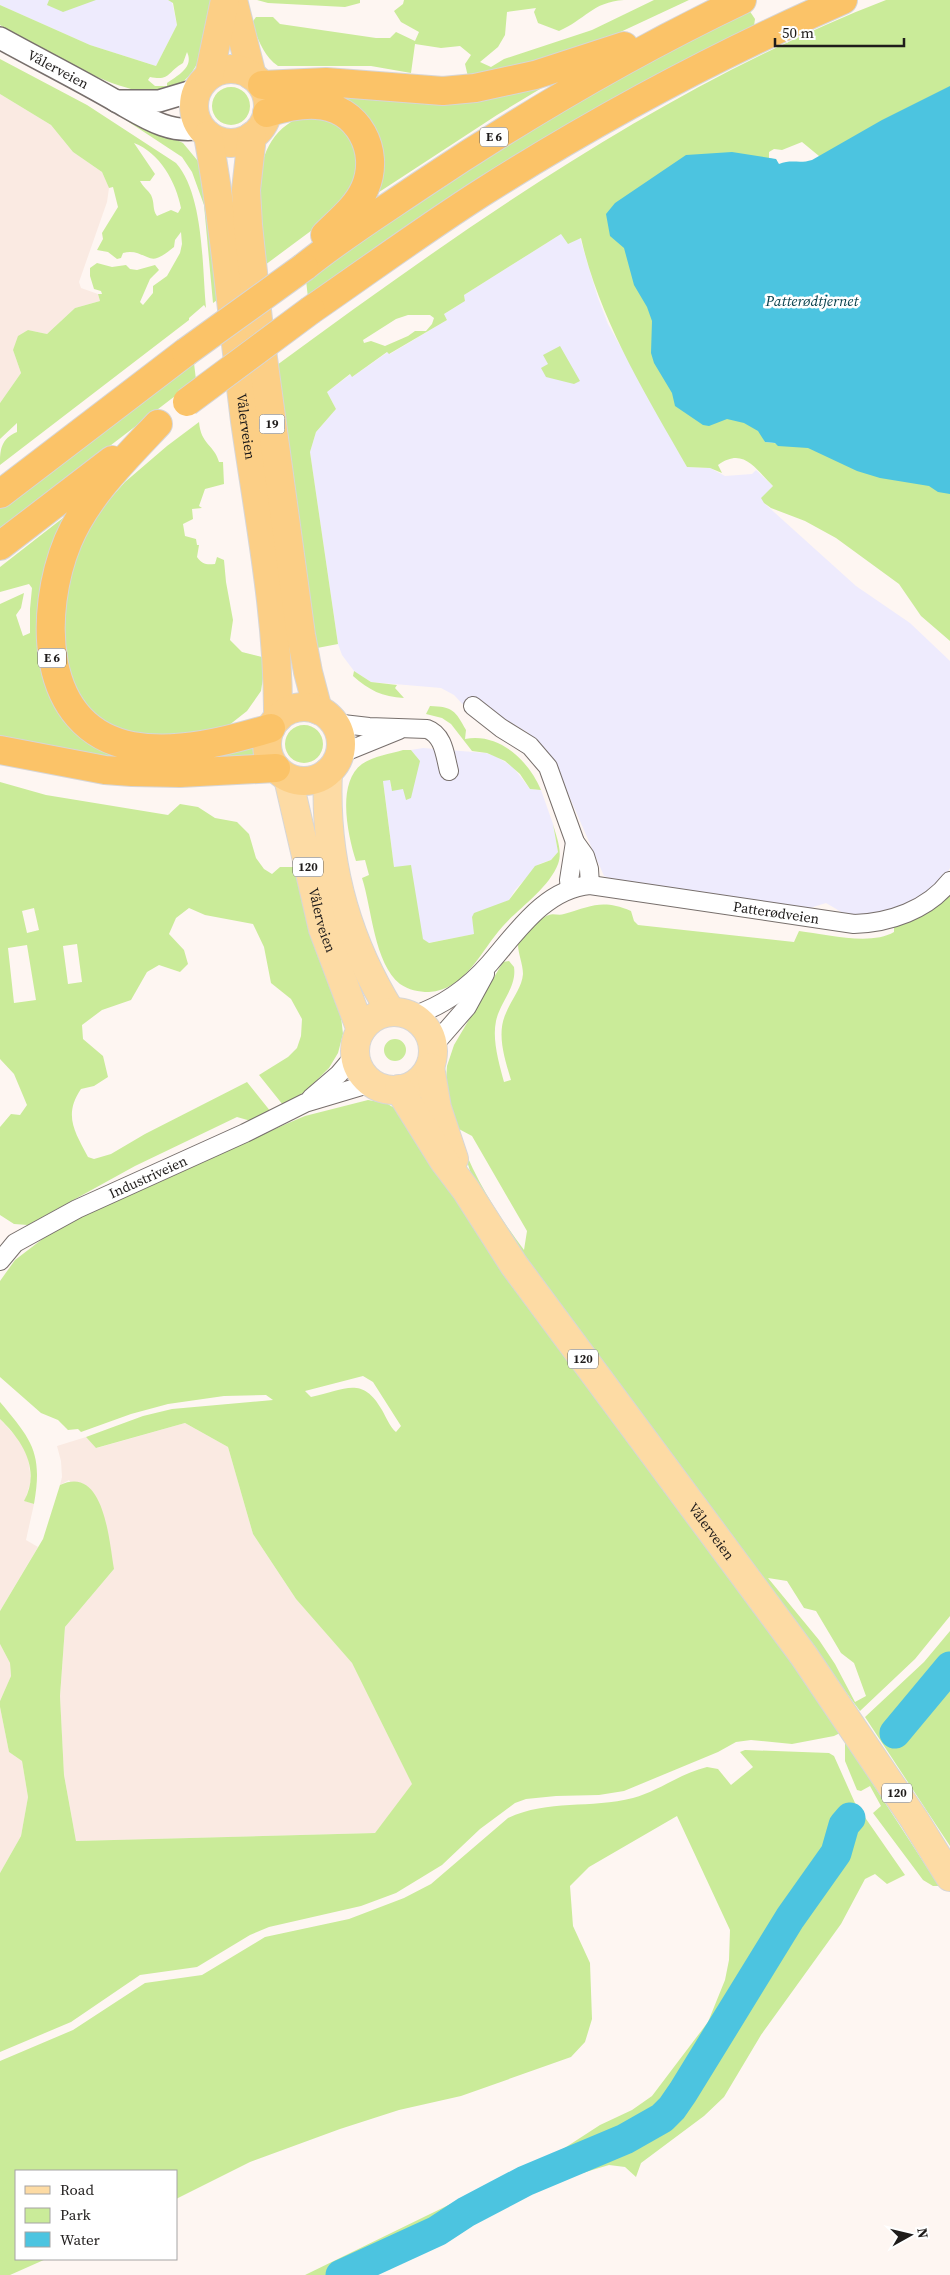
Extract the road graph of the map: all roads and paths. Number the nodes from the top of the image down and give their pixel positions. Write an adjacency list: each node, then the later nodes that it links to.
1 (225, 0): 8 (highway, 19)
2 (233, 0): 7 (highway)
3 (742, 0): 5 (highway, E 6)
4 (843, 0): 14 (highway, E 6, bridge)
5 (695, 24): 7 (highway, E 6); 13 (highway, E 6)
6 (0, 38): 9 (street, Vålerveien)
7 (257, 80): 8 (highway); 10 (highway)
8 (204, 83): 9 (street, Vålerveien); 11 (highway, 19)
9 (116, 101): 11 (street, Vålerveien)
10 (267, 113): 12 (highway, 19); 13 (highway, E 6)
11 (205, 132): 12 (highway); 19 (highway, Vålerveien / 19)
12 (252, 136): 18 (highway, Vålerveien / 19)
13 (304, 267): 15 (highway, E 6, bridge)
14 (158, 424): 16 (highway, E 6); 19 (highway, E 6)
15 (0, 494)
16 (0, 546)
17 (473, 706): 25 (street)
18 (326, 717): 19 (highway); 20 (street); 22 (highway, 19)
19 (274, 723): 24 (highway, 19)
20 (402, 729): 22 (street); 23 (street)
21 (0, 750): 24 (highway)
22 (334, 763): 24 (highway); 30 (main road, Vålerveien / 120)
23 (449, 771)
24 (282, 773): 31 (main road, Vålerveien / 120)
25 (576, 842): 27 (street); 28 (street)
26 (950, 881): 27 (street, Patterødveien)
27 (590, 885): 28 (street, Patterødveien)
28 (570, 889): 29 (street, Patterødveien)
29 (490, 963): 30 (street, Patterødveien); 32 (street, Patterødveien)
30 (402, 1014): 31 (main road); 32 (main road, 120)
31 (358, 1042): 33 (main road, 120); 35 (street, Industriveien)
32 (431, 1056): 34 (main road); 36 (main road, Vålerveien / 120)
33 (372, 1083): 34 (main road); 35 (street, Industriveien)
34 (399, 1090): 36 (main road, Vålerveien / 120)
35 (305, 1103): 37 (street, Industriveien)
36 (466, 1190): 38 (main road, Vålerveien / 120)
37 (0, 1261)
38 (950, 1877)

